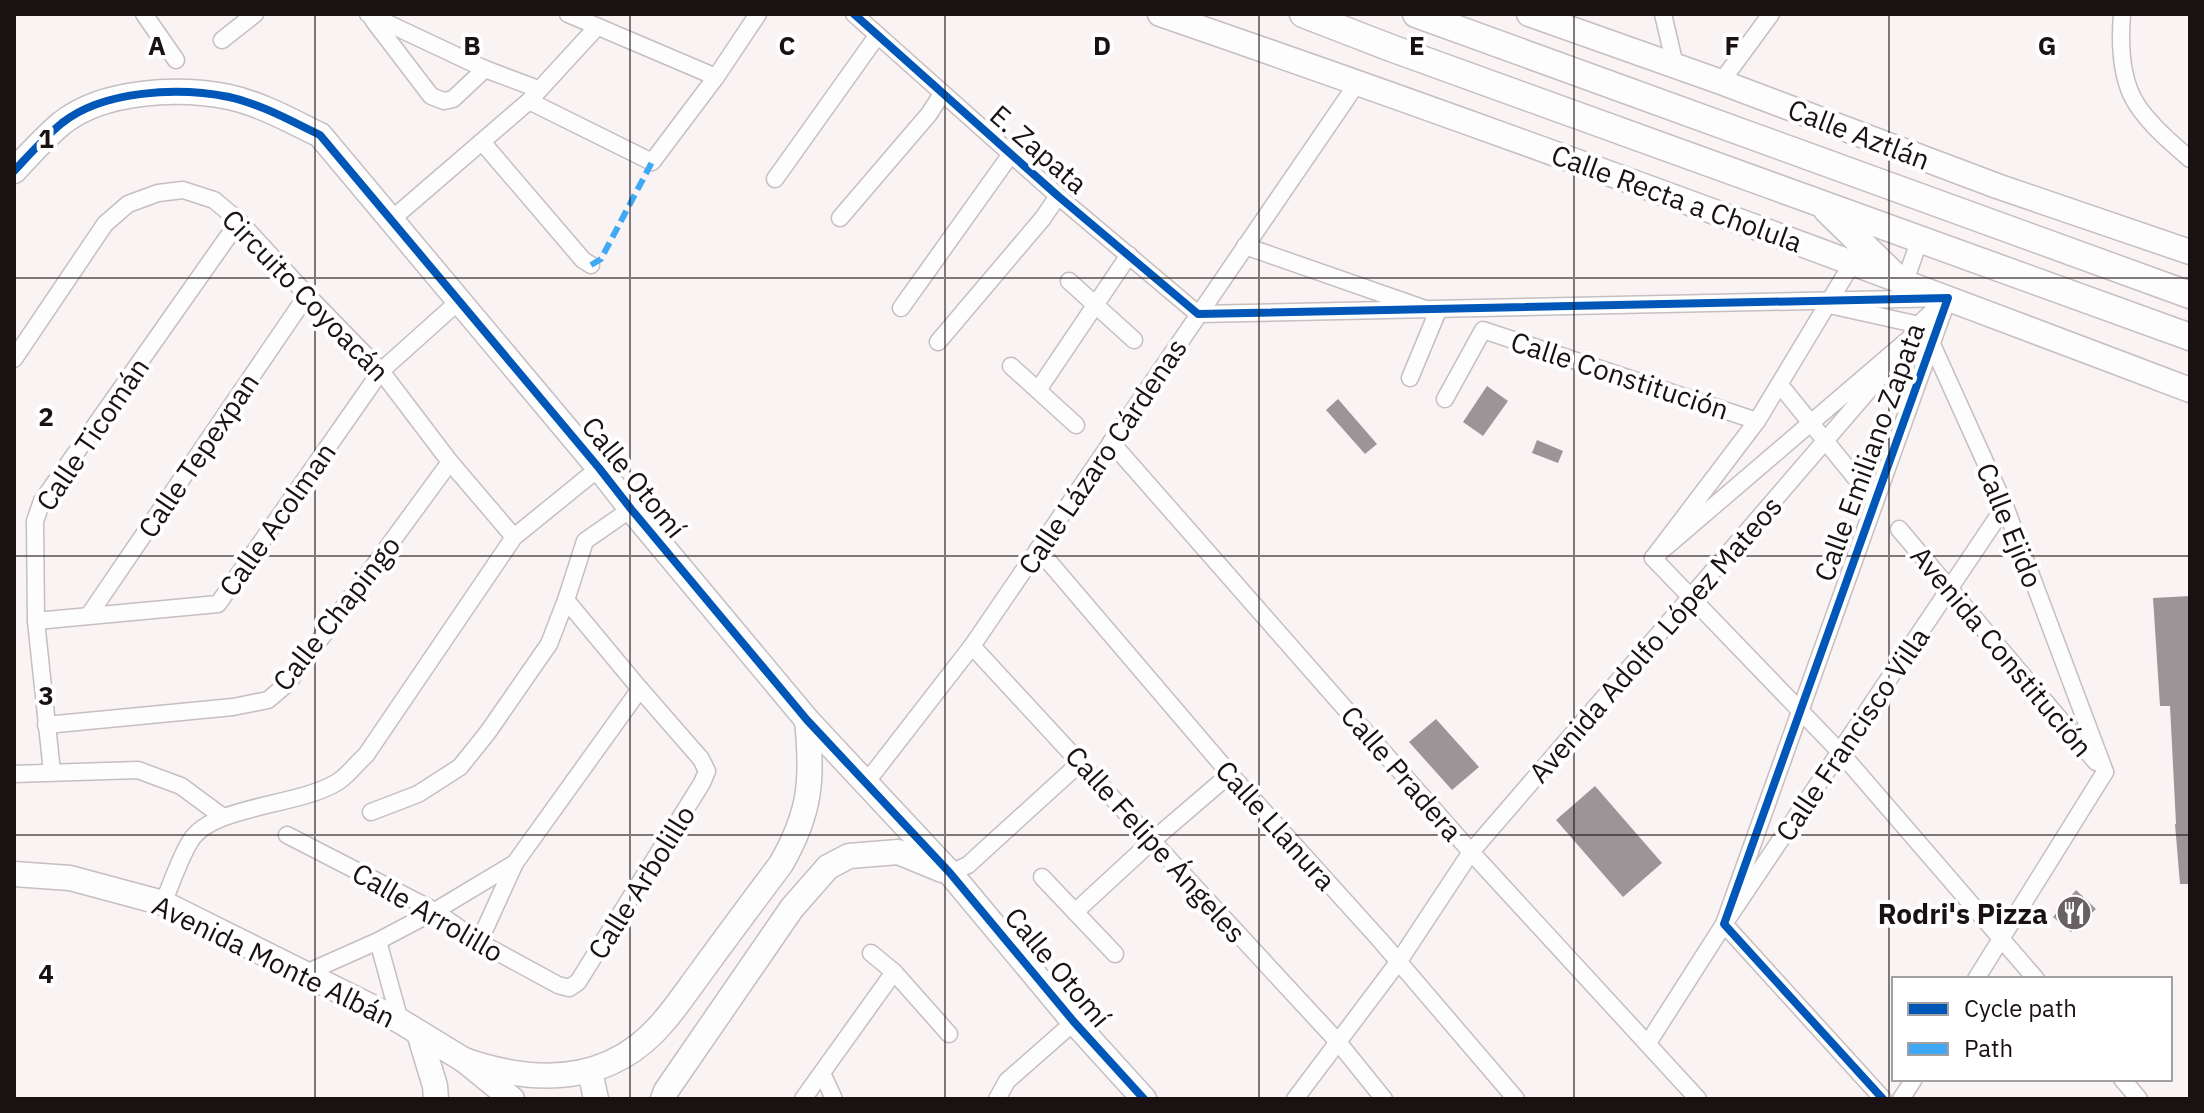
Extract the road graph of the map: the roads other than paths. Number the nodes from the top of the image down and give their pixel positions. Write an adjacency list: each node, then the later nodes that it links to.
1 (144, 14): 19 (street)
2 (255, 14): 18 (street)
3 (568, 14): 15 (street)
4 (758, 14): 22 (street)
5 (854, 14): 16 (street, E. Zapata)
6 (1160, 14): 23 (street, Calle Recta a Cholula)
7 (1303, 14): 33 (main road, Calle Recta a Cholula)
8 (1416, 14): 17 (main road)
9 (1464, 14): 17 (main road)
10 (1529, 14): 20 (street, Calle Aztlán)
11 (1663, 14): 20 (street)
12 (1771, 14): 24 (street)
13 (2122, 14): 29 (street)
14 (369, 15): 21 (street); 21 (street)
15 (597, 27): 22 (street); 26 (street)
16 (877, 36): 25 (street, E. Zapata); 31 (street)
17 (1486, 39): 46 (main road)
18 (222, 40)
19 (176, 60)
20 (1675, 65): 24 (street, Calle Aztlán)
21 (485, 69): 26 (street)
22 (716, 77): 26 (street)
23 (1358, 82): 38 (street, Calle Lázaro Cárdenas); 41 (street, Calle Recta a Cholula)
24 (1721, 82): 39 (street, Calle Aztlán)
25 (942, 94): 28 (street, E. Zapata); 34 (street)
26 (533, 95): 27 (street)
27 (483, 143): 35 (street); 42 (street)
28 (1011, 154): 32 (street, E. Zapata); 51 (street)
29 (2190, 159)
30 (14, 171): 35 (street, Calle Otomí)
31 (775, 179)
32 (1058, 196): 40 (street, E. Zapata); 57 (street)
33 (1819, 202): 37 (main road, Calle Recta a Cholula); 44 (main road)
34 (840, 218)
35 (392, 219): 48 (street, Calle Otomí)
36 (239, 221): 45 (street, Circuito Coyoacán); 59 (street, Circuito Coyoacán); 85 (street, Calle Ticomán)
37 (1920, 239): 44 (street); 55 (main road, Calle Recta a Cholula)
38 (1245, 246): 52 (street); 53 (street, Calle Lázaro Cárdenas)
39 (2190, 252)
40 (1129, 255): 50 (street); 53 (street, E. Zapata)
41 (1853, 262): 44 (street, Calle Recta a Cholula); 49 (street, Avenida Adolfo López Mateos)
42 (591, 265)
43 (1069, 281): 50 (street)
44 (1905, 286): 47 (street, Calle Recta a Cholula); 49 (street, Calle Emiliano Zapata); 54 (street, Calle Ejido)
45 (307, 295): 61 (street, Circuito Coyoacán); 84 (street, Calle Tepexpan)
46 (2190, 295)
47 (1948, 298): 54 (street, Avenida Adolfo López Mateos); 58 (street, Calle Emiliano Zapata); 65 (street, Calle Recta a Cholula)
48 (459, 301): 61 (street, Calle Acolman); 73 (street, Calle Otomí)
49 (1830, 303): 52 (street, Calle Emiliano Zapata); 54 (street); 63 (street, Avenida Adolfo López Mateos)
50 (1095, 304): 56 (street); 64 (street)
51 (901, 308)
52 (1432, 311): 53 (street, Calle Emiliano Zapata); 62 (street)
53 (1198, 314): 71 (street, Calle Lázaro Cárdenas)
54 (1923, 324): 58 (street, Calle Ejido); 68 (street, Avenida Adolfo López Mateos); 70 (street, Avenida Adolfo López Mateos)
55 (2190, 337)
56 (1134, 340)
57 (938, 342)
58 (1932, 343): 74 (street, Calle Emiliano Zapata); 75 (street, Calle Ejido)
59 (14, 359)
60 (1011, 366): 64 (street)
61 (381, 371): 72 (street, Circuito Coyoacán); 84 (street, Calle Acolman)
62 (1410, 378)
63 (1780, 385): 67 (street, Avenida Adolfo López Mateos); 68 (street)
64 (1038, 390): 69 (street)
65 (2190, 390)
66 (1445, 399): 67 (street, Calle Constitución)
67 (1757, 421): 80 (street, Avenida Adolfo López Mateos)
68 (1811, 423): 70 (street); 80 (street, Avenida Adolfo López Mateos)
69 (1076, 425)
70 (1825, 441): 74 (street); 82 (street, Avenida Adolfo López Mateos)
71 (1111, 442): 79 (street, Calle Lázaro Cárdenas); 102 (street, Calle Pradera)
72 (450, 462): 78 (street, Circuito Coyoacán); 90 (street, Calle Chapingo)
73 (599, 468): 76 (street, Calle Otomí); 78 (street)
74 (1875, 502): 88 (street, Calle Emiliano Zapata)
75 (2005, 506): 81 (street, Calle Francisco Villa); 94 (street, Calle Ejido)
76 (631, 509): 83 (street); 89 (street, Calle Otomí)
77 (1899, 529): 81 (street, Avenida Constitución)
78 (514, 537): 99 (street)
79 (1038, 549): 86 (street, Calle Lázaro Cárdenas); 96 (street, Calle Llanura)
80 (1653, 558): 82 (street)
81 (1948, 589): 91 (street, Calle Francisco Villa); 94 (street, Avenida Constitución)
82 (1691, 597): 88 (street); 102 (street, Avenida Adolfo López Mateos)
83 (566, 600): 87 (street); 98 (street)
84 (89, 615): 85 (street, Calle Acolman)
85 (36, 621): 90 (street, Calle Ticomán)
86 (972, 646): 92 (street, Calle Felipe Ángeles); 97 (street, Calle Lázaro Cárdenas)
87 (640, 689): 103 (street); 121 (street, Calle Arbolillo)
88 (1800, 711): 91 (street); 110 (street, Calle Emiliano Zapata)
89 (807, 720): 97 (street, Calle Otomí); 128 (street)
90 (46, 725): 93 (street, Calle Ticomán)
91 (1840, 752): 110 (street, Calle Francisco Villa); 111 (street)
92 (1081, 762): 101 (street, Calle Felipe Ángeles); 104 (street)
93 (52, 772): 95 (street); 99 (street)
94 (2105, 772): 111 (street)
95 (14, 774)
96 (1230, 774): 101 (street); 116 (street, Calle Llanura)
97 (865, 784): 104 (street, Calle Otomí)
98 (371, 812)
99 (223, 817): 107 (street)
100 (287, 835): 108 (street, Calle Arrolillo)
101 (1152, 841): 109 (street); 125 (street, Calle Felipe Ángeles)
102 (1471, 852): 116 (street, Avenida Adolfo López Mateos); 126 (street, Calle Pradera)
103 (515, 863): 108 (street); 113 (street)
104 (950, 873): 122 (street, Calle Otomí); 135 (street)
105 (14, 874): 107 (street, Avenida Monte Albán)
106 (1042, 877): 109 (street)
107 (163, 903): 118 (street, Avenida Monte Albán)
108 (435, 911): 112 (street); 113 (street, Calle Arrolillo)
109 (1075, 912): 115 (street)
110 (1724, 924): 126 (street, Calle Francisco Villa); 144 (street)
111 (2001, 938): 119 (street); 120 (street)
112 (378, 941): 118 (street); 123 (street)
113 (479, 942): 121 (street, Calle Arrolillo)
114 (871, 953): 117 (street)
115 (1115, 954)
116 (1399, 961): 125 (street, Avenida Adolfo López Mateos); 142 (street, Calle Llanura)
117 (894, 972): 124 (street); 129 (street)
118 (306, 973): 123 (street, Avenida Monte Albán)
119 (1977, 977)
120 (2034, 977)
121 (569, 988)
122 (1074, 1022): 138 (street); 139 (street, Calle Otomí)
123 (410, 1027): 127 (street, Avenida Monte Albán); 132 (street)
124 (949, 1034)
125 (1338, 1042): 140 (street, Avenida Adolfo López Mateos); 141 (street, Calle Felipe Ángeles)
126 (1648, 1043): 143 (street, Calle Pradera)
127 (464, 1060): 128 (street); 133 (street, Avenida Monte Albán)
128 (590, 1071): 134 (street)
129 (822, 1073): 136 (street); 137 (street)
130 (1913, 1081): 145 (street)
131 (2124, 1081): 146 (street)
132 (436, 1099)
133 (512, 1099)
134 (596, 1099)
135 (663, 1099)
136 (803, 1099)
137 (834, 1099)
138 (997, 1099)
139 (1144, 1099)
140 (1295, 1099)
141 (1384, 1099)
142 (1516, 1099)
143 (1698, 1099)
144 (1883, 1099)
145 (1901, 1099)
146 (2139, 1099)

